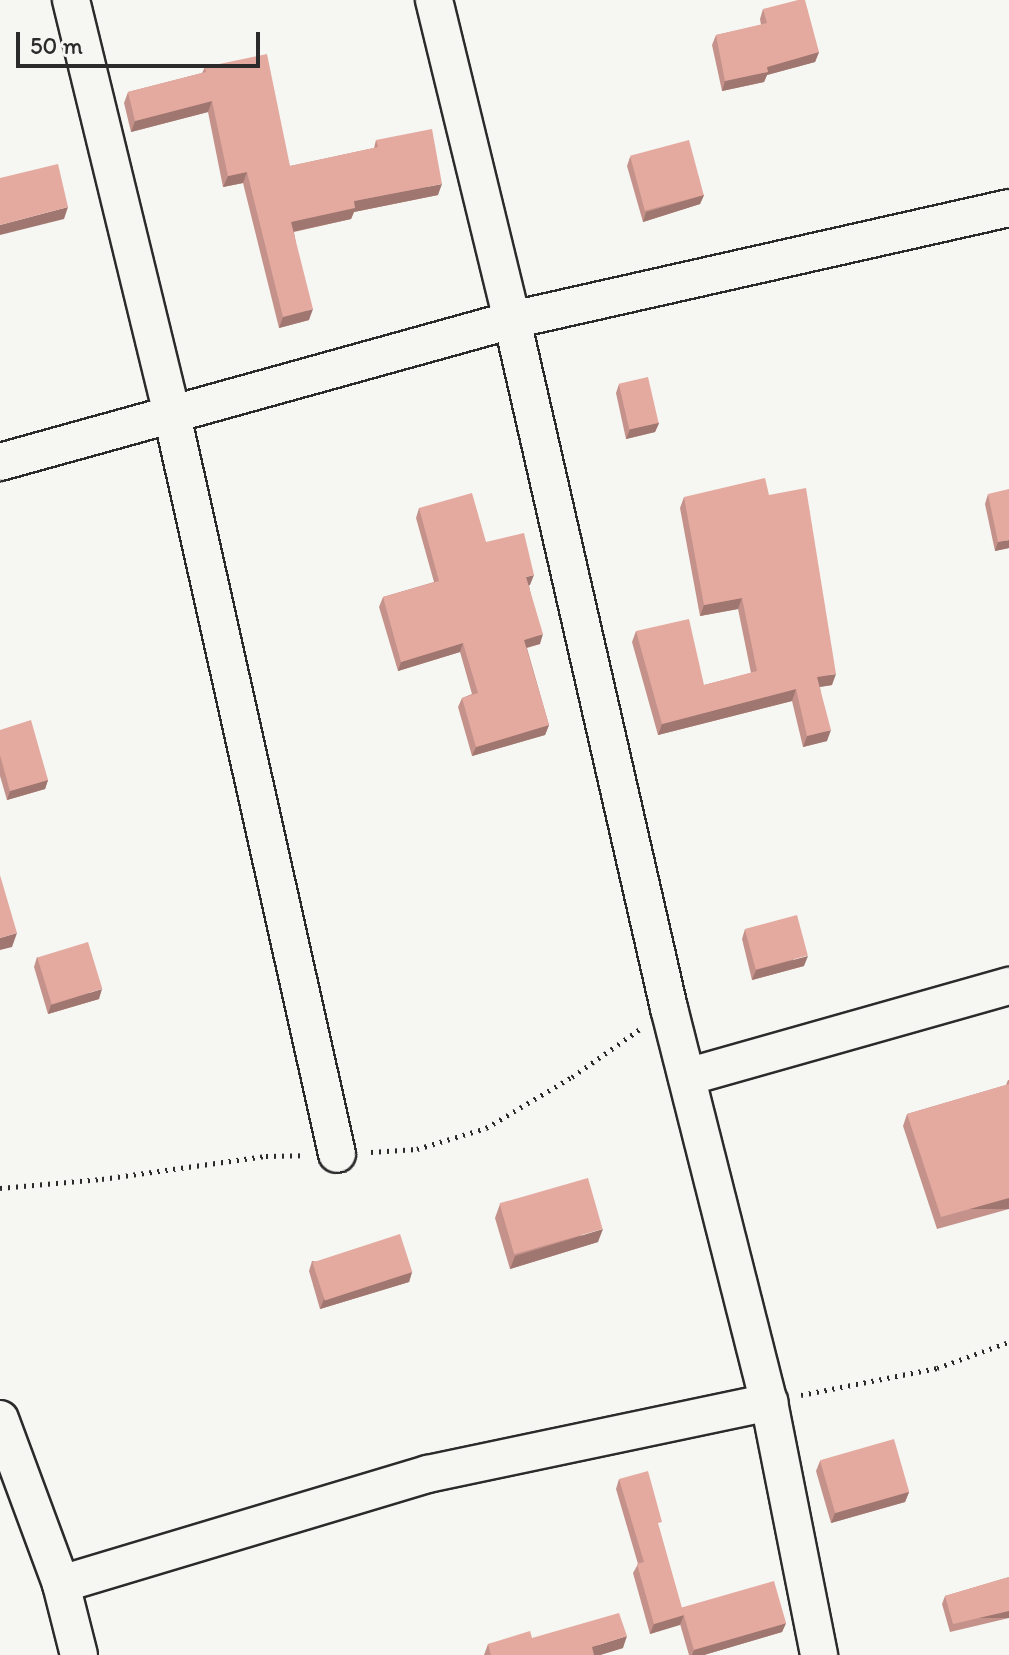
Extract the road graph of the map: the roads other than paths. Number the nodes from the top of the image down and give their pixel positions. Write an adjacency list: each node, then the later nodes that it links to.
1 (71, 0): 5 (street)
2 (434, 0): 4 (street)
3 (1009, 208): 4 (street)
4 (512, 320): 5 (street); 8 (street)
5 (172, 415): 6 (street); 9 (street)
6 (0, 462)
7 (1009, 986): 8 (street)
8 (687, 1077): 10 (street)
9 (337, 1154)
10 (769, 1402): 12 (street); 14 (street)
11 (0, 1419): 12 (street)
12 (61, 1584): 13 (street)
13 (79, 1655)
14 (819, 1655)

